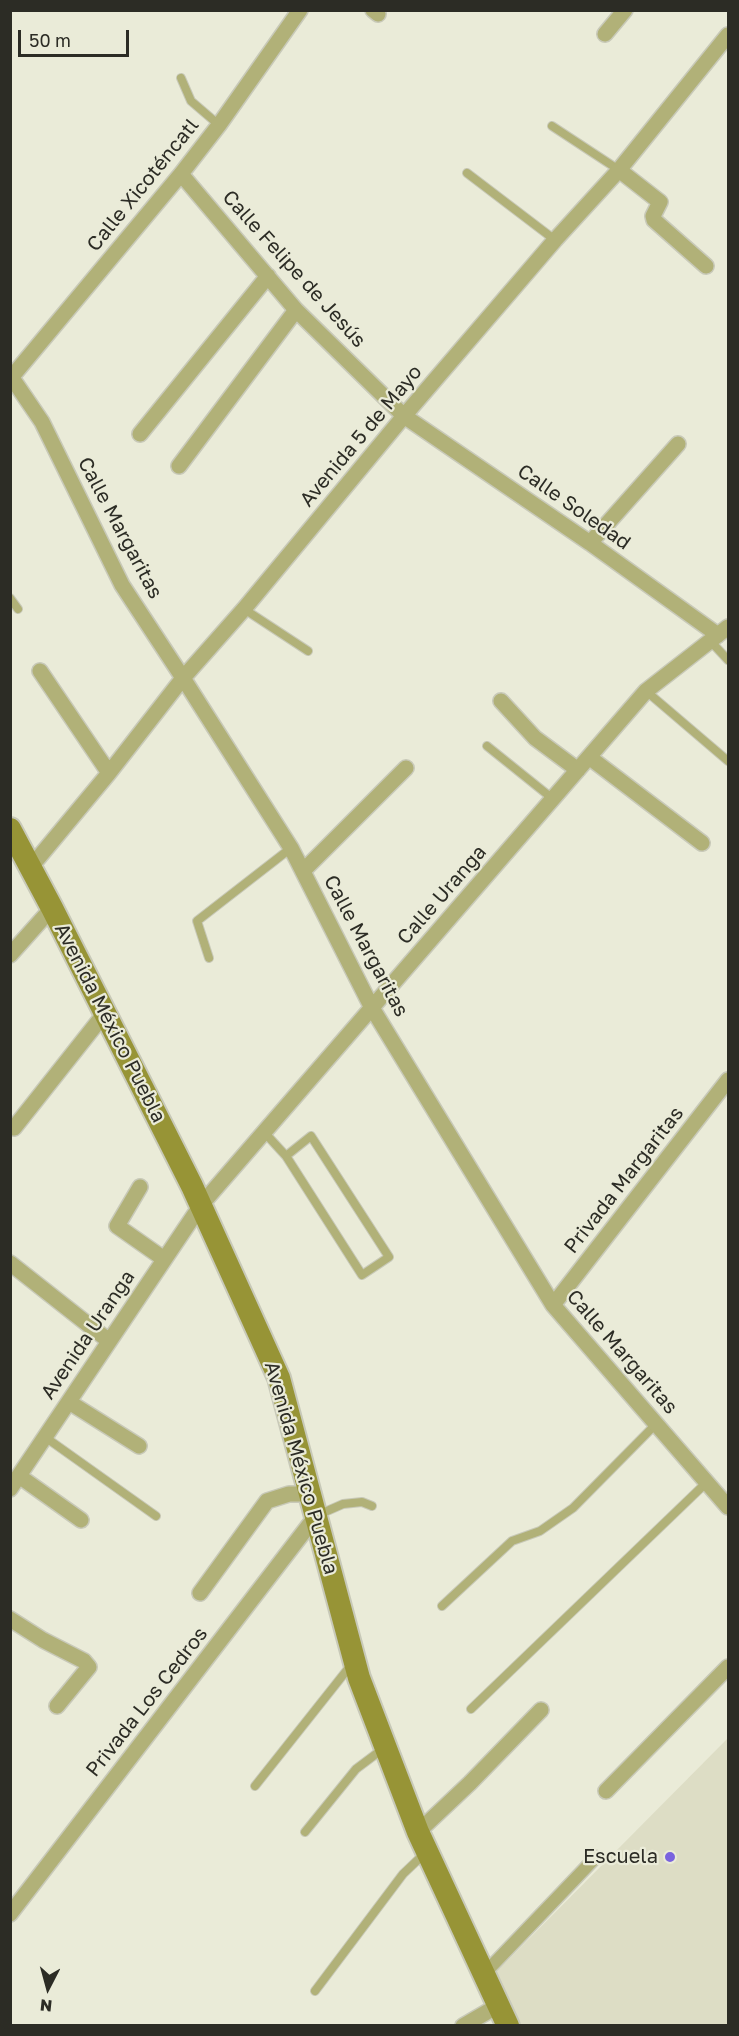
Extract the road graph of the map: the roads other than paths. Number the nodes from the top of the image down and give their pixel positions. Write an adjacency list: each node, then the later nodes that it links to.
1 (300, 10): 6 (street, Calle Xicoténcatl)
2 (625, 10): 3 (street)
3 (605, 34)
4 (729, 36): 8 (street, Avenida 5 de Mayo)
5 (181, 78): 6 (lane)
6 (219, 125): 10 (street, Calle Xicoténcatl)
7 (552, 126): 8 (lane)
8 (619, 170): 11 (street, Avenida 5 de Mayo); 12 (street)
9 (468, 173): 11 (lane)
10 (181, 174): 13 (street, Calle Felipe de Jesús); 15 (street, Calle Xicoténcatl)
11 (555, 240): 16 (street, Avenida 5 de Mayo)
12 (706, 266)
13 (268, 276): 14 (street, Calle Felipe de Jesús); 17 (street)
14 (296, 309): 16 (street, Calle Felipe de Jesús); 19 (street)
15 (11, 377): 28 (street, Calle Margaritas)
16 (404, 416): 20 (street, Calle Soledad); 23 (street, Avenida 5 de Mayo)
17 (140, 434)
18 (678, 444): 20 (street)
19 (179, 466)
20 (590, 543): 24 (street, Calle Soledad)
21 (10, 598): 22 (lane)
22 (18, 609)
23 (244, 609): 25 (lane); 28 (street, Avenida 5 de Mayo)
24 (718, 634): 26 (lane); 29 (street, Calle Uranga)
25 (308, 651)
26 (729, 660)
27 (40, 672): 36 (street)
28 (183, 678): 36 (street, Avenida 5 de Mayo); 40 (street, Calle Margaritas)
29 (646, 691): 32 (street, Calle Uranga); 33 (lane)
30 (501, 701): 35 (street)
31 (487, 746): 37 (lane)
32 (589, 757): 35 (street, Calle Uranga); 39 (street)
33 (729, 761)
34 (406, 768): 42 (street)
35 (578, 770): 37 (street, Calle Uranga)
36 (109, 773): 41 (street, Avenida 5 de Mayo)
37 (553, 799): 46 (street, Calle Uranga)
38 (10, 829): 41 (main road, Avenida México Puebla)
39 (702, 843)
40 (291, 848): 42 (street, Calle Margaritas); 45 (lane)
41 (30, 868): 43 (main road, Avenida México Puebla)
42 (303, 871): 46 (street, Calle Margaritas)
43 (52, 908): 44 (street); 47 (main road, Avenida México Puebla)
44 (10, 955)
45 (209, 958)
46 (372, 1008): 50 (street, Calle Uranga); 56 (street, Calle Margaritas)
47 (105, 1013): 49 (street); 53 (main road, Avenida México Puebla)
48 (729, 1080): 56 (street, Privada Margaritas)
49 (14, 1128)
50 (264, 1132): 51 (lane); 53 (street, Calle Uranga)
51 (286, 1156): 51 (lane)
52 (140, 1187): 54 (street)
53 (201, 1205): 54 (street, Avenida Uranga); 64 (main road, Avenida México Puebla)
54 (164, 1259): 57 (street, Avenida Uranga)
55 (10, 1263): 57 (street)
56 (553, 1305): 59 (street, Calle Margaritas)
57 (109, 1341): 58 (street, Avenida Uranga)
58 (69, 1401): 60 (street, Avenida Uranga); 61 (street)
59 (656, 1424): 62 (street, Calle Margaritas); 70 (lane)
60 (45, 1437): 63 (street, Avenida Uranga); 67 (lane)
61 (139, 1446)
62 (707, 1482): 66 (street, Calle Margaritas); 75 (lane)
63 (15, 1483): 68 (street)
64 (314, 1505): 65 (lane); 69 (street); 72 (main road, Avenida México Puebla); 83 (street, Privada Los Cedros)
65 (372, 1506)
66 (729, 1507)
67 (156, 1516)
68 (81, 1520)
69 (200, 1593)
70 (442, 1606)
71 (10, 1619): 74 (street)
72 (354, 1660): 77 (main road, Avenida México Puebla); 78 (lane)
73 (729, 1667): 79 (street)
74 (57, 1706)
75 (471, 1709)
76 (541, 1710): 81 (street)
77 (385, 1746): 80 (lane); 81 (main road, Avenida México Puebla)
78 (255, 1786)
79 (606, 1791)
80 (305, 1832)
81 (422, 1841): 84 (main road, Avenida México Puebla); 85 (lane)
82 (596, 1857): 84 (street)
83 (10, 1914)
84 (484, 1974): 86 (main road, Avenida México Puebla)
85 (315, 1991)
86 (499, 2005): 87 (street); 88 (main road, Avenida México Puebla)
87 (463, 2025)
88 (508, 2025)

